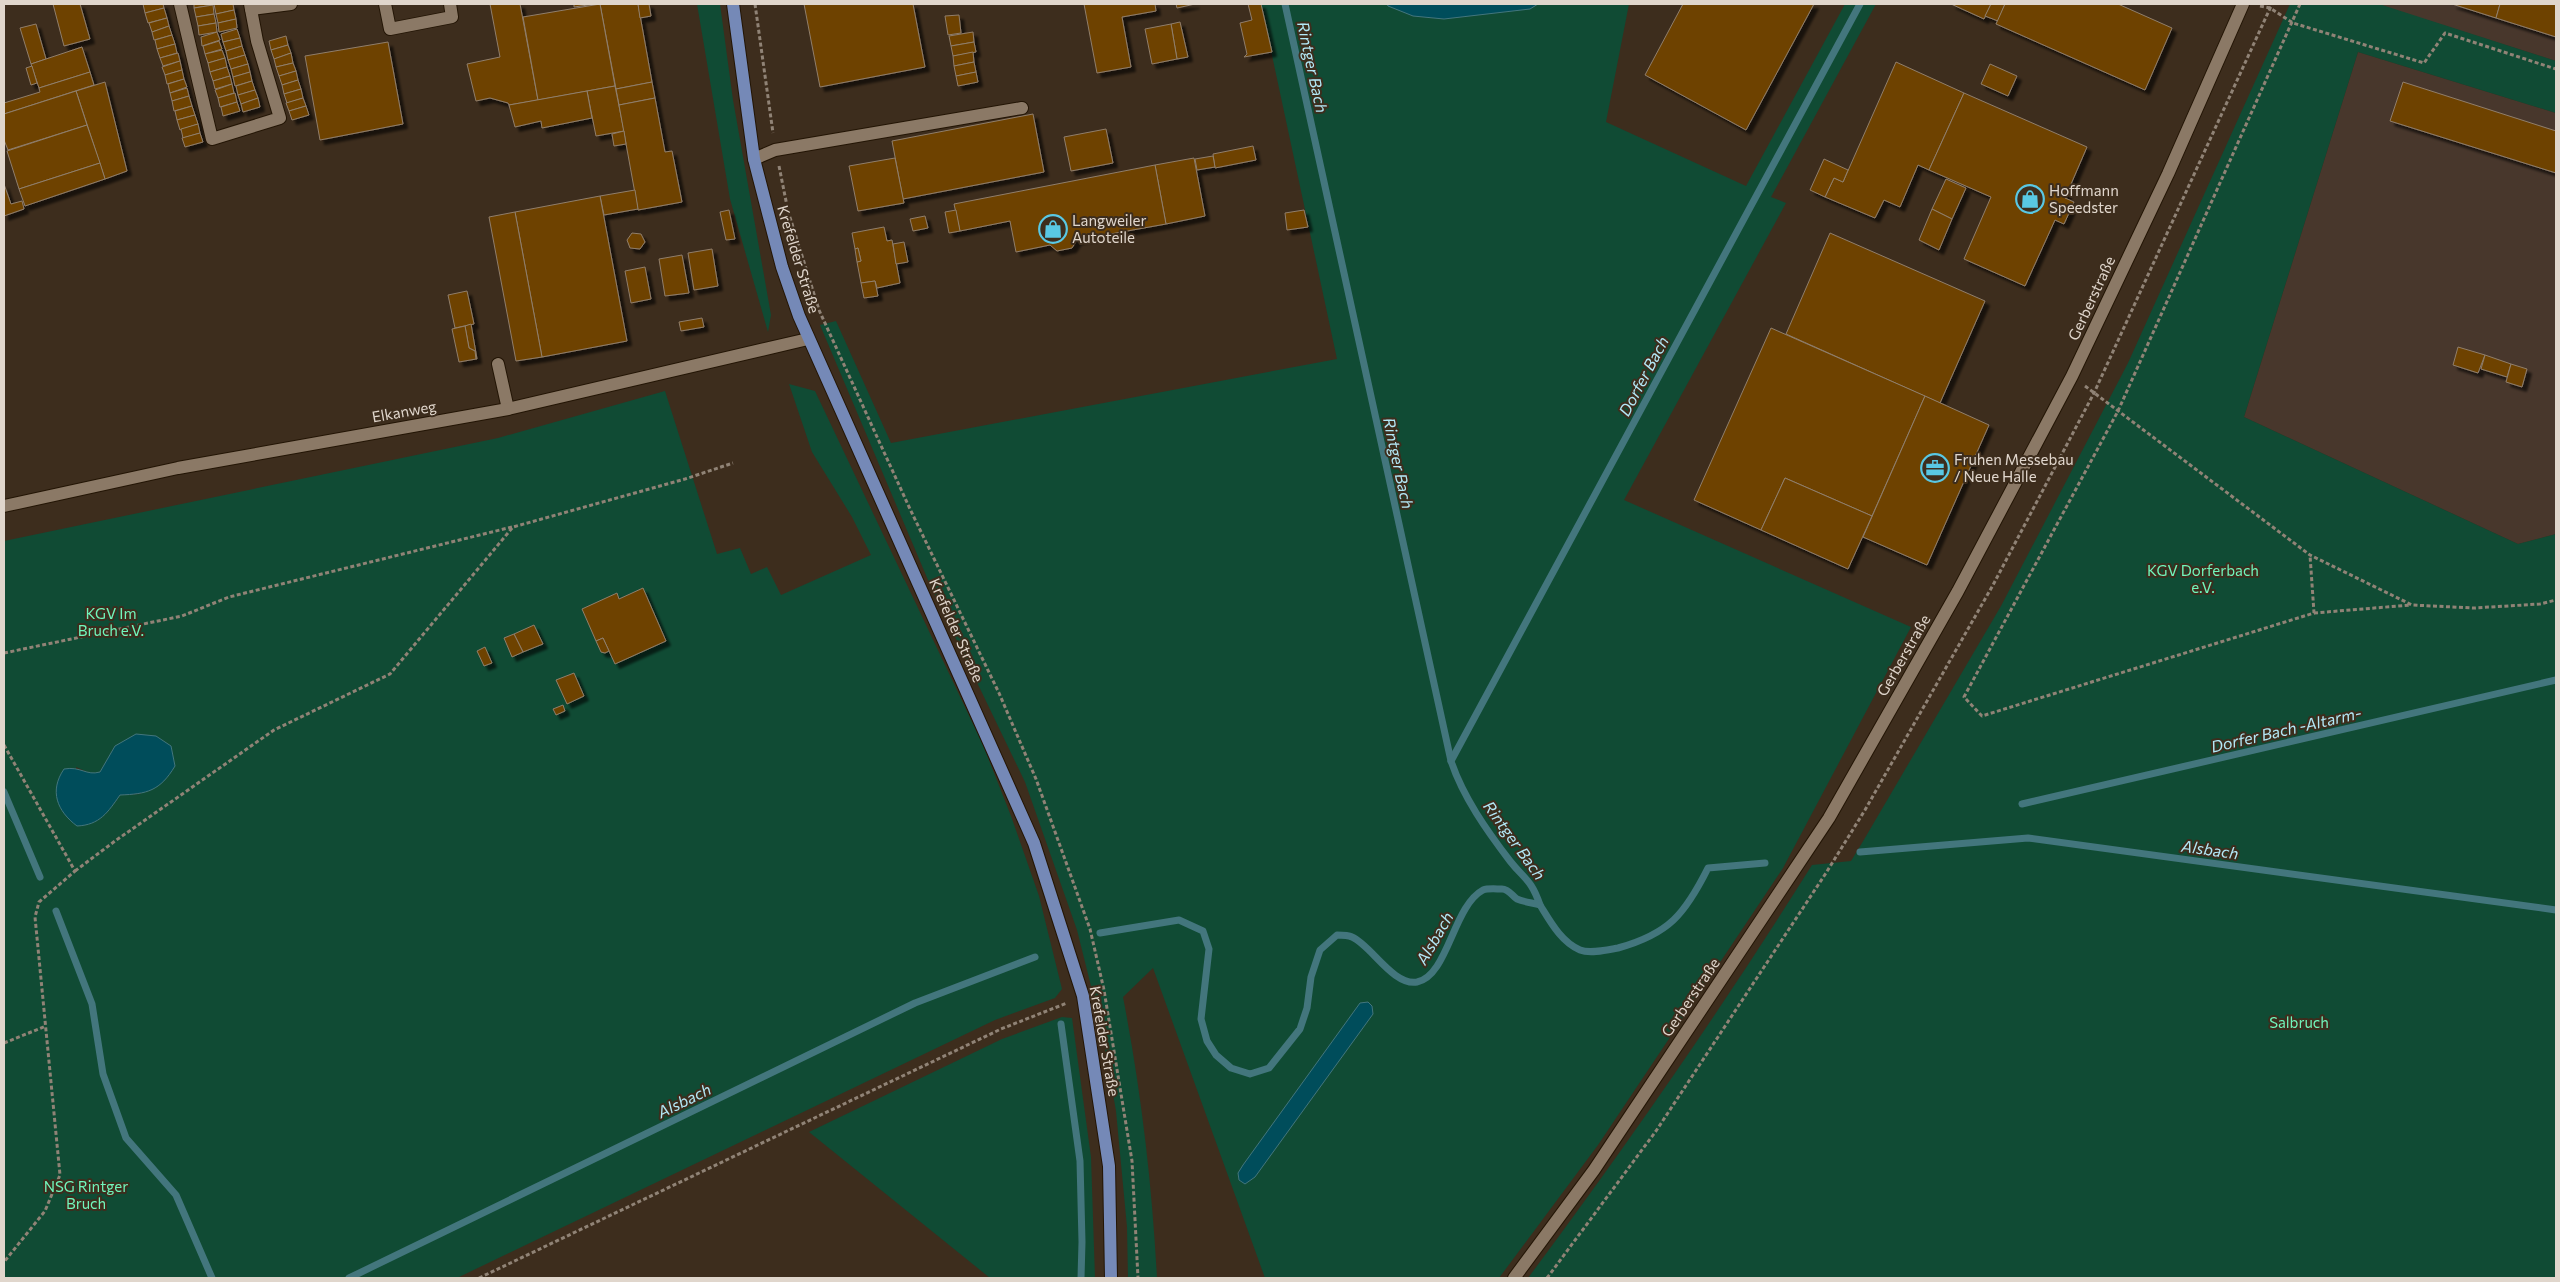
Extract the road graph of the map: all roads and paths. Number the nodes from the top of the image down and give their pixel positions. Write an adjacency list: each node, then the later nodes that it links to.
1 (180, 4): 9 (street)
2 (290, 4): 9 (street)
3 (385, 4): 4 (street)
4 (450, 4)
5 (733, 4): 13 (main road, Krefelder Straße)
6 (2243, 4): 16 (street, Gerberstraße)
7 (2252, 4): 10 (path)
8 (2300, 4): 10 (path)
9 (251, 6)
10 (2293, 23): 11 (path); 18 (path)
11 (2556, 69)
12 (1022, 108): 13 (street)
13 (754, 159): 14 (main road, Krefelder Straße)
14 (808, 339): 17 (street, Elkanweg); 29 (main road, Krefelder Straße)
15 (498, 364): 17 (street)
16 (2072, 376): 18 (path); 35 (street, Gerberstraße)
17 (508, 410): 20 (street, Elkanweg)
18 (2118, 410): 22 (path); 25 (path)
19 (733, 463): 21 (path)
20 (4, 506)
21 (513, 527): 26 (path); 28 (path)
22 (2310, 555): 24 (path); 25 (path)
23 (2556, 600): 24 (path)
24 (2412, 605): 25 (path)
25 (2314, 613)
26 (4, 654)
27 (4, 745): 28 (path)
28 (75, 871): 30 (path)
29 (1084, 996): 33 (path); 34 (main road, Krefelder Straße)
30 (46, 1026): 31 (path); 32 (path)
31 (4, 1043)
32 (4, 1262)
33 (479, 1278)
34 (1111, 1278)
35 (1514, 1278)

